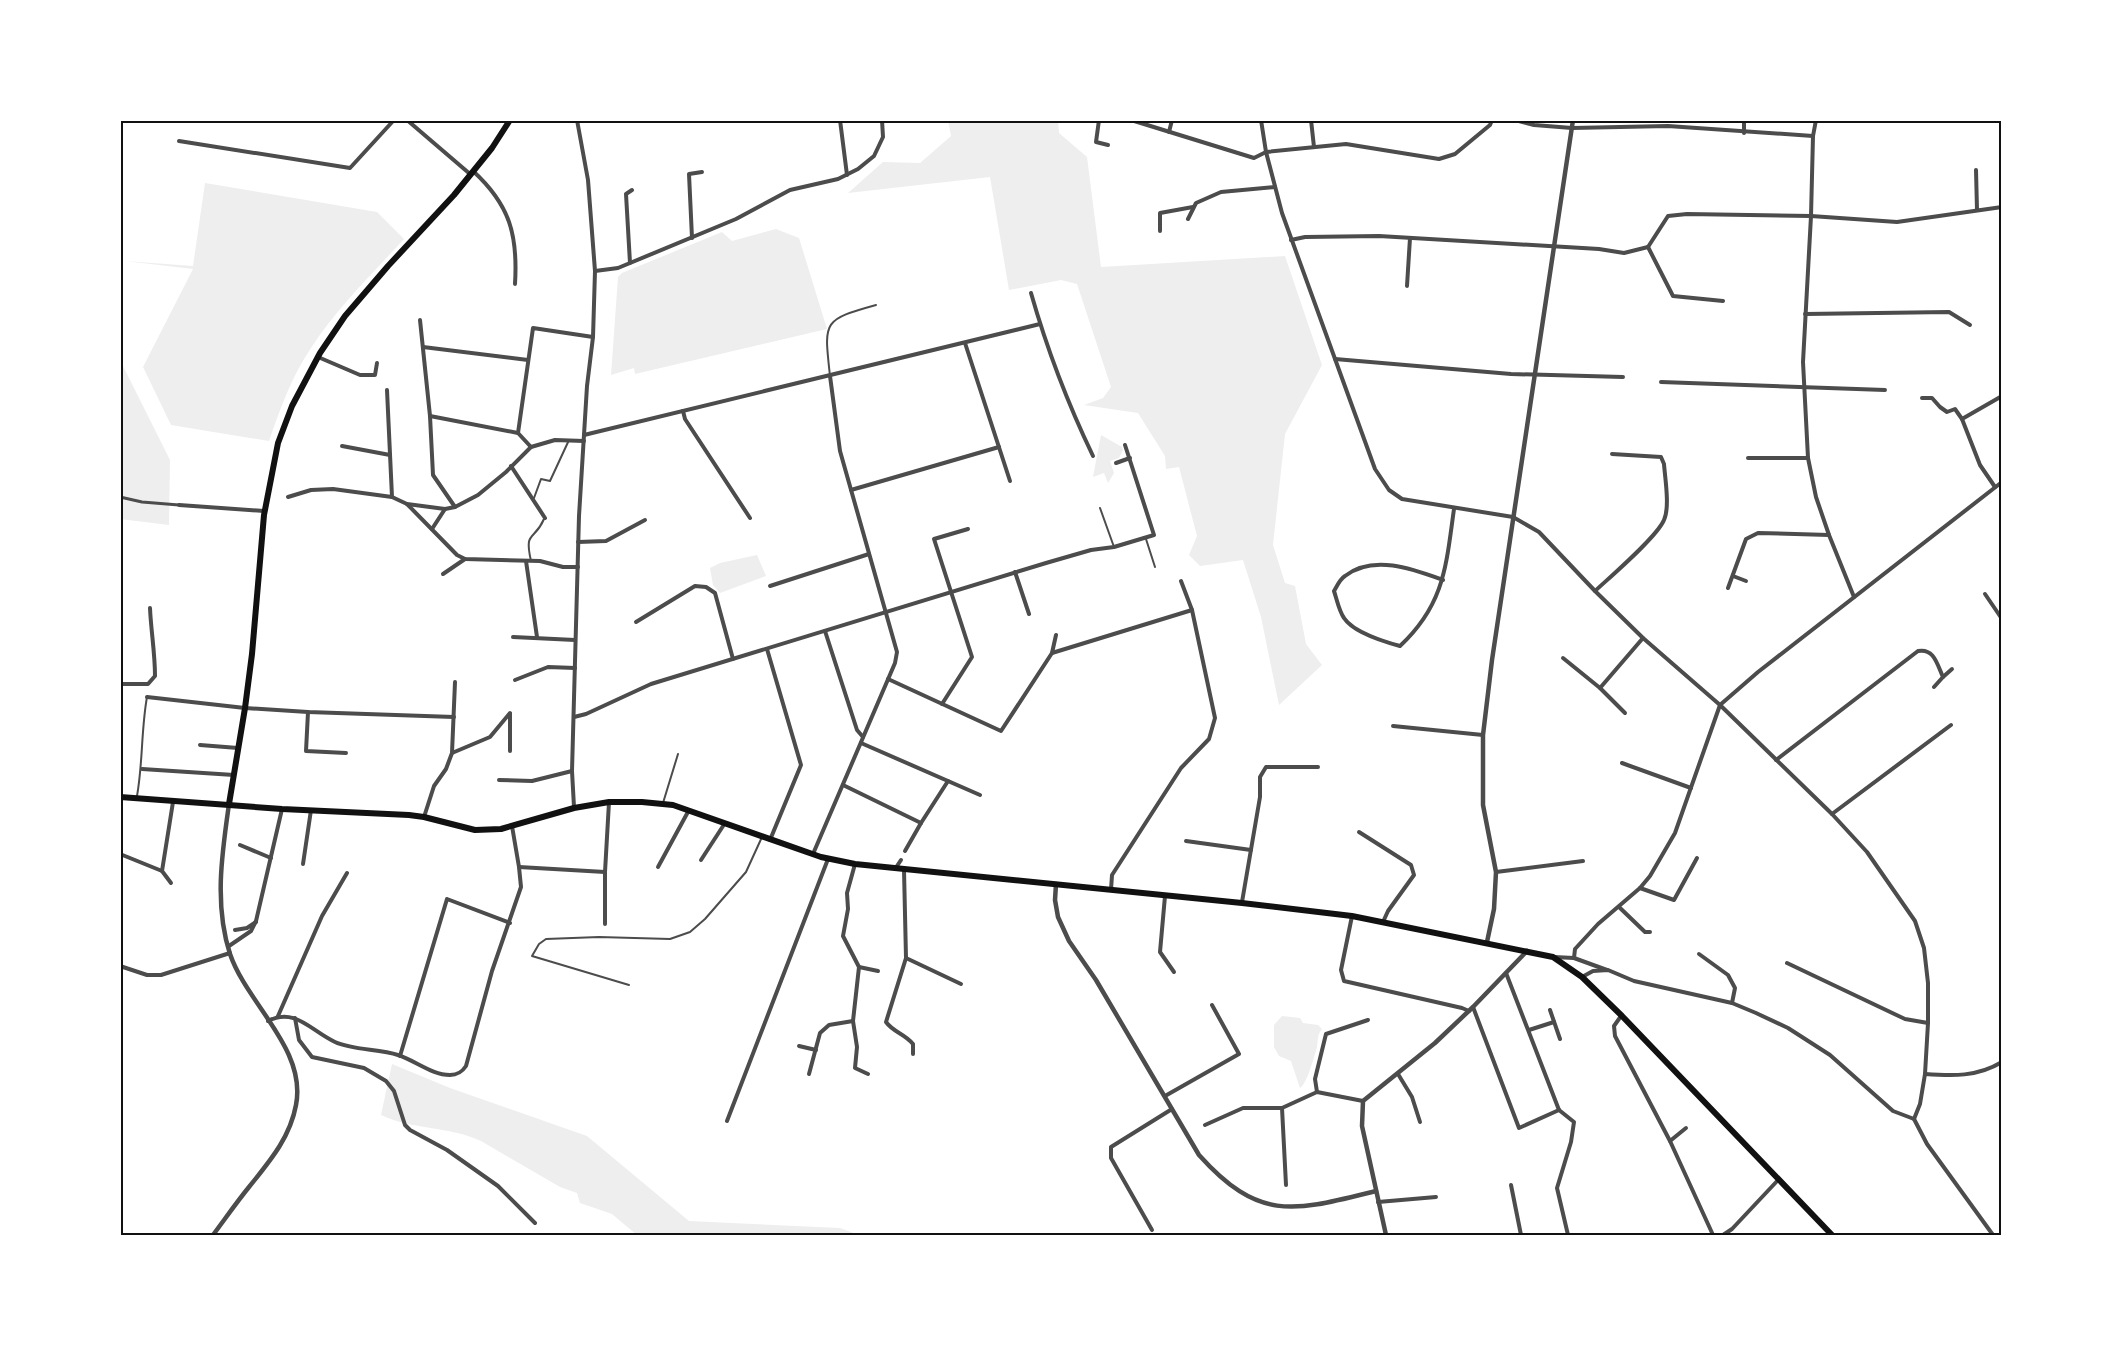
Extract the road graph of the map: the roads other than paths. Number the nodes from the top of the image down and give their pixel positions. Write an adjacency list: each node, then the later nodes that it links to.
1 (394, 120): 23 (street)
2 (407, 120): 29 (street)
3 (510, 120): 29 (main road)
4 (577, 120): 45 (street)
5 (840, 120): 30 (street)
6 (882, 120): 30 (street)
7 (1099, 120): 24 (street)
8 (1131, 120): 20 (street)
9 (1172, 120): 20 (street)
10 (1261, 120): 26 (street)
11 (1311, 120): 25 (street)
12 (1492, 120): 25 (street)
13 (1515, 120): 19 (street)
14 (1573, 120): 19 (street)
15 (1669, 120): 18 (street)
16 (1744, 120): 21 (street)
17 (1816, 120): 22 (street)
18 (1668, 126): 19 (street); 21 (street)
19 (1572, 128): 42 (street)
20 (1169, 132): 26 (street)
21 (1744, 133): 22 (street)
22 (1813, 136): 36 (street)
23 (179, 141)
24 (1108, 145)
25 (1314, 147): 26 (street)
26 (1266, 152): 31 (street)
27 (1976, 170): 35 (street)
28 (702, 172): 39 (street)
29 (472, 173): 46 (street); 58 (main road)
30 (847, 175): 39 (street)
31 (1275, 187): 33 (street); 41 (street)
32 (632, 190): 44 (street)
33 (1194, 207): 37 (street); 38 (street)
34 (2002, 207): 35 (street)
35 (1977, 210): 36 (street)
36 (1811, 216): 43 (street); 51 (street)
37 (1188, 219)
38 (1160, 231)
39 (692, 238): 44 (street)
40 (1410, 238): 41 (street); 42 (street); 47 (street)
41 (1291, 240): 59 (street)
42 (1554, 248): 43 (street); 62 (street)
43 (1648, 248): 49 (street)
44 (630, 263): 45 (street)
45 (595, 271): 55 (street)
46 (515, 284)
47 (1407, 286)
48 (1031, 293): 53 (street)
49 (1723, 301)
50 (876, 304): 63 (lane)
51 (1805, 314): 54 (street); 66 (street)
52 (420, 320): 57 (street)
53 (1040, 324): 56 (street); 85 (street)
54 (1970, 325)
55 (593, 337): 60 (street); 76 (street)
56 (965, 343): 63 (street); 82 (street)
57 (423, 347): 60 (street); 73 (street)
58 (318, 357): 61 (street); 105 (main road)
59 (1335, 358): 62 (street); 104 (street)
60 (528, 360): 75 (street)
61 (377, 363)
62 (1536, 375): 64 (street); 106 (street)
63 (830, 376): 72 (street); 94 (street)
64 (1623, 377)
65 (1661, 382): 66 (street)
66 (1804, 387): 68 (street); 88 (street)
67 (387, 390): 84 (street)
68 (1885, 390)
69 (2000, 397): 71 (street); 74 (street)
70 (1922, 398): 74 (street)
71 (2001, 406)
72 (683, 411): 76 (street); 108 (street)
73 (430, 416): 75 (street); 101 (street)
74 (1962, 418): 93 (street)
75 (518, 432): 81 (street)
76 (584, 435): 78 (street)
77 (569, 440): 78 (street); 81 (street); 98 (lane)
78 (584, 441): 114 (street)
79 (1125, 445): 86 (street)
80 (342, 446): 84 (street)
81 (531, 447): 90 (street)
82 (999, 447): 91 (street); 94 (street)
83 (1612, 454): 129 (street)
84 (390, 455): 97 (street)
85 (1093, 456)
86 (1130, 458): 89 (street); 113 (street)
87 (1748, 458): 88 (street)
88 (1808, 458): 112 (street)
89 (1116, 463)
90 (511, 466): 98 (street); 101 (street)
91 (1010, 481)
92 (2002, 482): 93 (street)
93 (1995, 487): 132 (street)
94 (851, 490): 116 (street)
95 (120, 497): 100 (street)
96 (288, 497): 97 (street)
97 (393, 497): 99 (street)
98 (533, 500): 107 (street)
99 (407, 504): 103 (street); 110 (street)
100 (179, 505): 105 (street)
101 (455, 507): 103 (street)
102 (1100, 508): 115 (lane)
103 (445, 509): 110 (street)
104 (1454, 509): 106 (street); 124 (street)
105 (265, 512): 161 (main road)
106 (1513, 517): 129 (street); 168 (street)
107 (545, 518): 118 (lane)
108 (750, 518)
109 (645, 520): 114 (street)
110 (432, 529): 117 (street)
111 (968, 529): 130 (street)
112 (1828, 535): 123 (street); 132 (street)
113 (1145, 537): 115 (street); 120 (lane)
114 (578, 542): 119 (street)
115 (1114, 547): 121 (street)
116 (869, 554): 127 (street); 135 (street)
117 (465, 559): 118 (street); 122 (street)
118 (528, 561): 119 (street); 142 (street)
119 (578, 567): 144 (street)
120 (1155, 567)
121 (1016, 572): 130 (street); 136 (street)
122 (443, 574)
123 (1732, 576): 126 (street); 128 (street)
124 (1443, 580): 124 (street)
125 (1181, 581): 134 (street)
126 (1746, 581)
127 (770, 586)
128 (1728, 588)
129 (1595, 591): 143 (street)
130 (950, 592): 135 (street); 159 (street)
131 (1985, 594): 137 (street)
132 (1854, 597): 160 (street)
133 (150, 608): 155 (street)
134 (1192, 610): 146 (street); 231 (street)
135 (886, 612): 139 (street); 152 (street)
136 (1029, 614)
137 (2002, 619)
138 (636, 622): 148 (street)
139 (825, 631): 145 (street); 169 (street)
140 (1056, 635): 146 (street)
141 (513, 637): 142 (street)
142 (537, 638): 144 (street)
143 (1643, 638): 157 (street); 160 (street)
144 (575, 640): 149 (street)
145 (767, 649): 148 (street); 205 (street)
146 (1052, 653): 159 (street)
147 (1563, 658): 157 (street)
148 (733, 659): 165 (street)
149 (575, 668): 153 (street); 165 (street)
150 (1952, 669): 151 (street)
151 (1943, 676): 156 (street); 177 (street)
152 (888, 679): 159 (street); 169 (street)
153 (515, 680)
154 (454, 682): 164 (street)
155 (120, 684)
156 (1934, 687)
157 (1600, 688): 163 (street)
158 (147, 697): 161 (street); 180 (lane)
159 (942, 704)
160 (1720, 705): 177 (street); 186 (street)
161 (245, 708): 162 (street); 172 (main road)
162 (308, 712): 164 (street); 174 (street)
163 (1625, 713)
164 (453, 717): 175 (street)
165 (574, 717): 181 (street)
166 (1951, 725): 198 (street)
167 (1393, 726): 168 (street)
168 (1483, 735): 227 (street)
169 (863, 737): 170 (street)
170 (861, 743): 184 (street); 185 (street)
171 (200, 745): 172 (street)
172 (239, 748): 182 (main road)
173 (510, 751): 175 (street)
174 (346, 753)
175 (452, 753): 199 (street)
176 (678, 754): 193 (lane)
177 (1776, 760): 198 (street)
178 (1622, 763): 186 (street)
179 (1318, 767): 208 (street)
180 (142, 769): 182 (street); 189 (lane)
181 (572, 771): 183 (street); 194 (street)
182 (234, 775): 192 (main road)
183 (499, 780)
184 (948, 781): 187 (street); 201 (street)
185 (843, 785): 201 (street); 211 (street)
186 (1691, 789): 230 (street)
187 (980, 795)
188 (120, 797): 189 (main road)
189 (136, 800): 190 (main road)
190 (173, 802): 192 (main road); 224 (street)
191 (609, 802): 193 (main road); 194 (main road); 225 (street)
192 (229, 804): 195 (main road); 243 (street)
193 (663, 804): 197 (main road)
194 (574, 808): 202 (main road)
195 (282, 809): 196 (main road); 212 (street)
196 (311, 810): 199 (main road); 218 (street)
197 (688, 810): 200 (main road); 221 (street)
198 (1832, 814): 271 (street)
199 (424, 817): 202 (main road)
200 (724, 823): 204 (main road); 215 (street)
201 (921, 823): 209 (street)
202 (512, 826): 220 (street)
203 (1359, 832): 237 (street)
204 (762, 837): 205 (main road); 259 (lane)
205 (770, 840): 211 (main road)
206 (1186, 841): 208 (street)
207 (240, 845): 212 (street)
208 (1251, 850): 233 (street)
209 (905, 851)
210 (120, 854): 224 (street)
211 (813, 854): 214 (main road)
212 (271, 858): 236 (street)
213 (1697, 858): 230 (street)
214 (828, 859): 219 (main road); 290 (street)
215 (701, 860)
216 (901, 860): 222 (street)
217 (1583, 861): 227 (street)
218 (303, 864)
219 (855, 864): 222 (main road); 252 (street)
220 (519, 867): 225 (street); 238 (street)
221 (658, 867)
222 (895, 869): 223 (main road)
223 (904, 870): 229 (main road); 249 (street)
224 (162, 872): 228 (street)
225 (605, 872): 239 (street)
226 (347, 873): 264 (street)
227 (1496, 873): 242 (street)
228 (171, 883)
229 (1056, 884): 231 (main road); 284 (street)
230 (1640, 888): 234 (street)
231 (1111, 890): 232 (main road)
232 (1165, 896): 233 (main road); 255 (street)
233 (1242, 903): 235 (main road)
234 (1619, 906): 241 (street); 248 (street)
235 (1352, 916): 237 (main road); 262 (street)
236 (256, 921): 240 (street); 243 (street)
237 (1382, 922): 242 (main road)
238 (510, 923): 277 (street); 277 (street)
239 (605, 924)
240 (235, 930)
241 (1650, 932)
242 (1487, 942): 244 (main road)
243 (229, 946): 245 (street)
244 (1527, 951): 247 (main road); 256 (street)
245 (230, 953): 251 (street); 268 (street)
246 (1700, 954): 260 (street)
247 (1553, 957): 248 (street); 257 (main road)
248 (1574, 957): 253 (street)
249 (906, 958): 258 (street); 276 (street)
250 (1787, 963): 271 (street)
251 (120, 966)
252 (859, 967): 254 (street); 269 (street)
253 (1608, 970): 257 (street); 260 (street)
254 (878, 971)
255 (1174, 972)
256 (1506, 973): 262 (street); 272 (street)
257 (1582, 977): 265 (main road)
258 (961, 984)
259 (629, 985)
260 (1732, 1003): 289 (street)
261 (1212, 1005): 284 (street)
262 (1471, 1009): 281 (street); 288 (street)
263 (1550, 1010): 270 (street)
264 (278, 1016): 266 (street); 268 (street)
265 (1622, 1016): 294 (street); 295 (main road)
266 (295, 1017): 277 (street); 301 (street)
267 (1368, 1020): 283 (street)
268 (268, 1021): 303 (street)
269 (853, 1021): 275 (street); 280 (street)
270 (1554, 1022): 272 (street); 273 (street)
271 (1928, 1023): 282 (street)
272 (1529, 1030): 288 (street)
273 (1560, 1039)
274 (799, 1046): 275 (street)
275 (816, 1050): 279 (street)
276 (913, 1054)
277 (400, 1056)
278 (2002, 1062): 282 (street)
279 (809, 1074)
280 (868, 1074)
281 (1398, 1074): 285 (street); 291 (street)
282 (1925, 1074): 289 (street)
283 (1317, 1092): 285 (street); 286 (street)
284 (1165, 1096): 287 (street)
285 (1363, 1101): 298 (street)
286 (1282, 1108): 292 (street); 296 (street)
287 (1172, 1109): 298 (street); 302 (street)
288 (1559, 1110): 308 (street)
289 (1914, 1119): 312 (street)
290 (727, 1121)
291 (1420, 1122)
292 (1204, 1125)
293 (1686, 1128): 294 (street)
294 (1670, 1141): 309 (street)
295 (1779, 1179): 310 (street); 311 (main road)
296 (1286, 1185)
297 (1511, 1185): 307 (street)
298 (1376, 1191): 300 (street)
299 (1436, 1197): 300 (street)
300 (1378, 1202): 306 (street)
301 (535, 1223)
302 (1152, 1230)
303 (213, 1235)
304 (299, 1235): 305 (street)
305 (313, 1235)
306 (1386, 1235)
307 (1521, 1235)
308 (1568, 1235)
309 (1713, 1235)
310 (1724, 1235)
311 (1832, 1235)
312 (1993, 1235)

